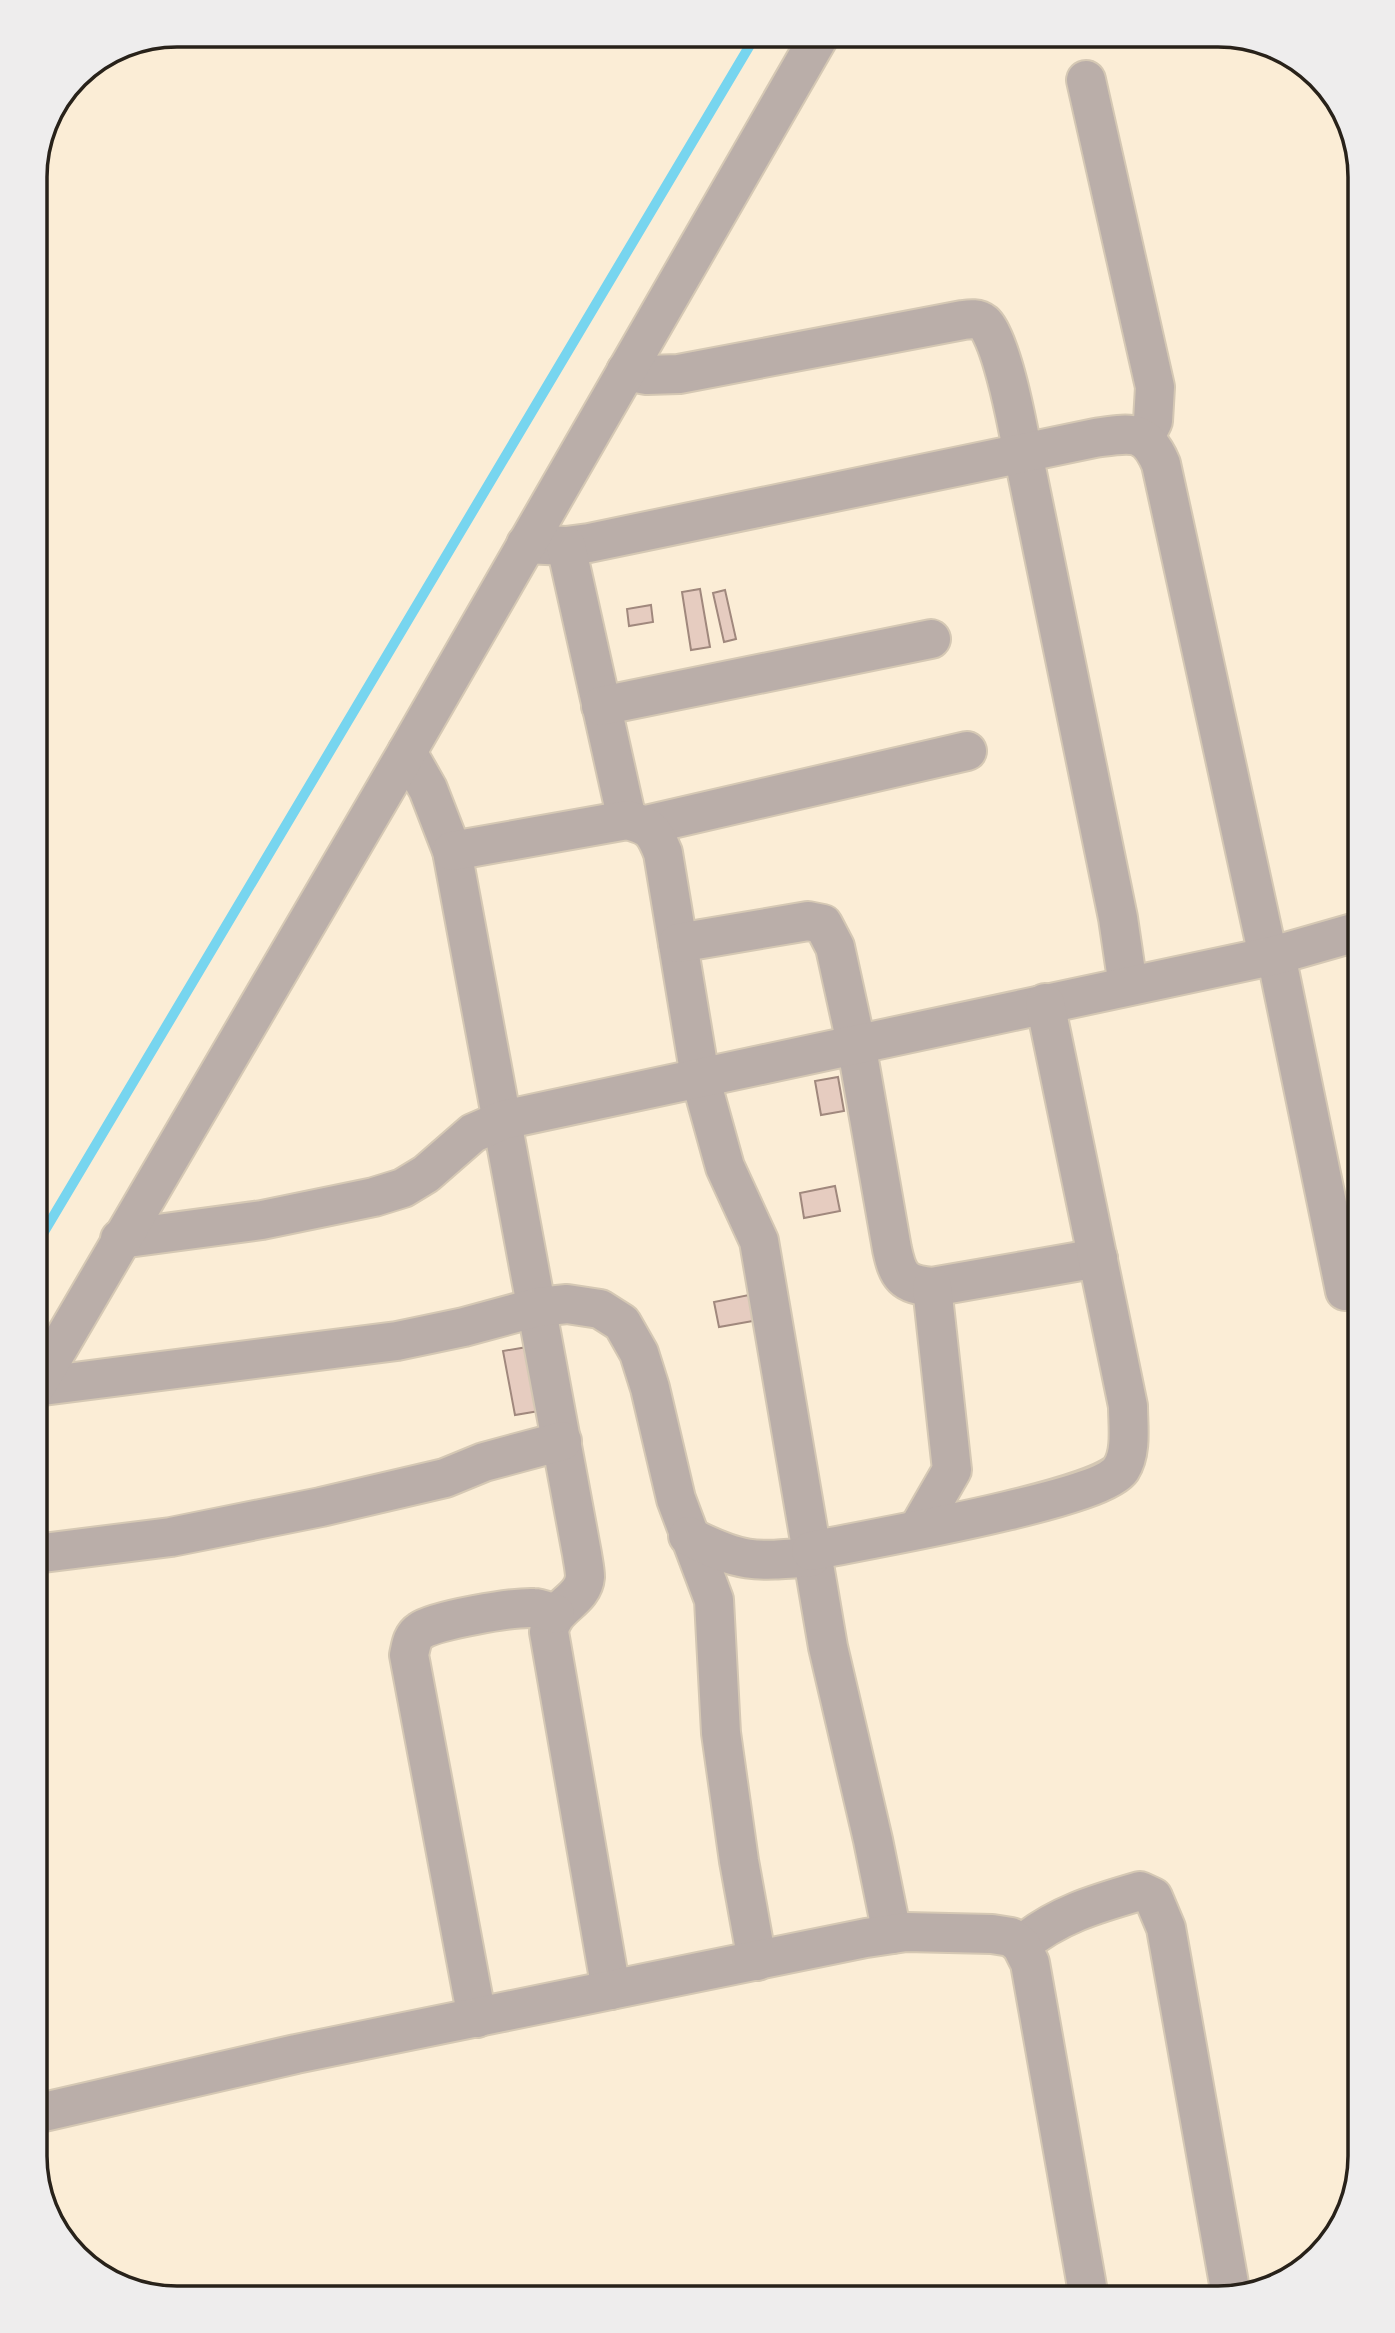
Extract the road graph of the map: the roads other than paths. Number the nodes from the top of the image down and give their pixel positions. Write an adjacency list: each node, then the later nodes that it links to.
1 (813, 48): 3 (street)
2 (1086, 80): 4 (street)
3 (626, 371): 5 (street); 6 (street)
4 (1145, 438): 5 (street); 16 (street)
5 (1022, 453): 7 (street); 17 (street)
6 (526, 544): 7 (street); 11 (street)
7 (566, 546): 9 (street)
8 (931, 639): 9 (street)
9 (601, 706): 12 (street)
10 (967, 751): 12 (street)
11 (407, 752): 13 (street); 22 (street)
12 (637, 822): 13 (street); 15 (street)
13 (452, 851): 21 (street)
14 (1348, 934): 16 (street)
15 (678, 943): 19 (street); 20 (street)
16 (1272, 956): 17 (street); 25 (street)
17 (1128, 986): 18 (street)
18 (1045, 1003): 19 (street); 23 (street)
19 (856, 1043): 20 (street); 24 (street)
20 (700, 1077): 21 (street); 33 (street)
21 (503, 1120): 22 (street); 26 (street)
22 (120, 1240): 27 (street)
23 (1098, 1258): 24 (street); 30 (street)
24 (932, 1287): 30 (street)
25 (1345, 1291)
26 (538, 1307): 28 (street); 29 (street); 31 (street)
27 (47, 1366)
28 (47, 1385)
29 (562, 1441): 32 (street); 34 (street)
30 (918, 1529): 33 (street)
31 (688, 1536): 33 (street); 37 (street)
32 (47, 1552)
33 (811, 1554): 35 (street)
34 (555, 1614): 38 (street); 39 (street)
35 (892, 1934): 36 (street); 37 (street)
36 (1021, 1945): 41 (street); 42 (street)
37 (757, 1961): 38 (street)
38 (611, 1990): 39 (street)
39 (477, 2018): 40 (street)
40 (47, 2110)
41 (1229, 2285)
42 (1087, 2286)

